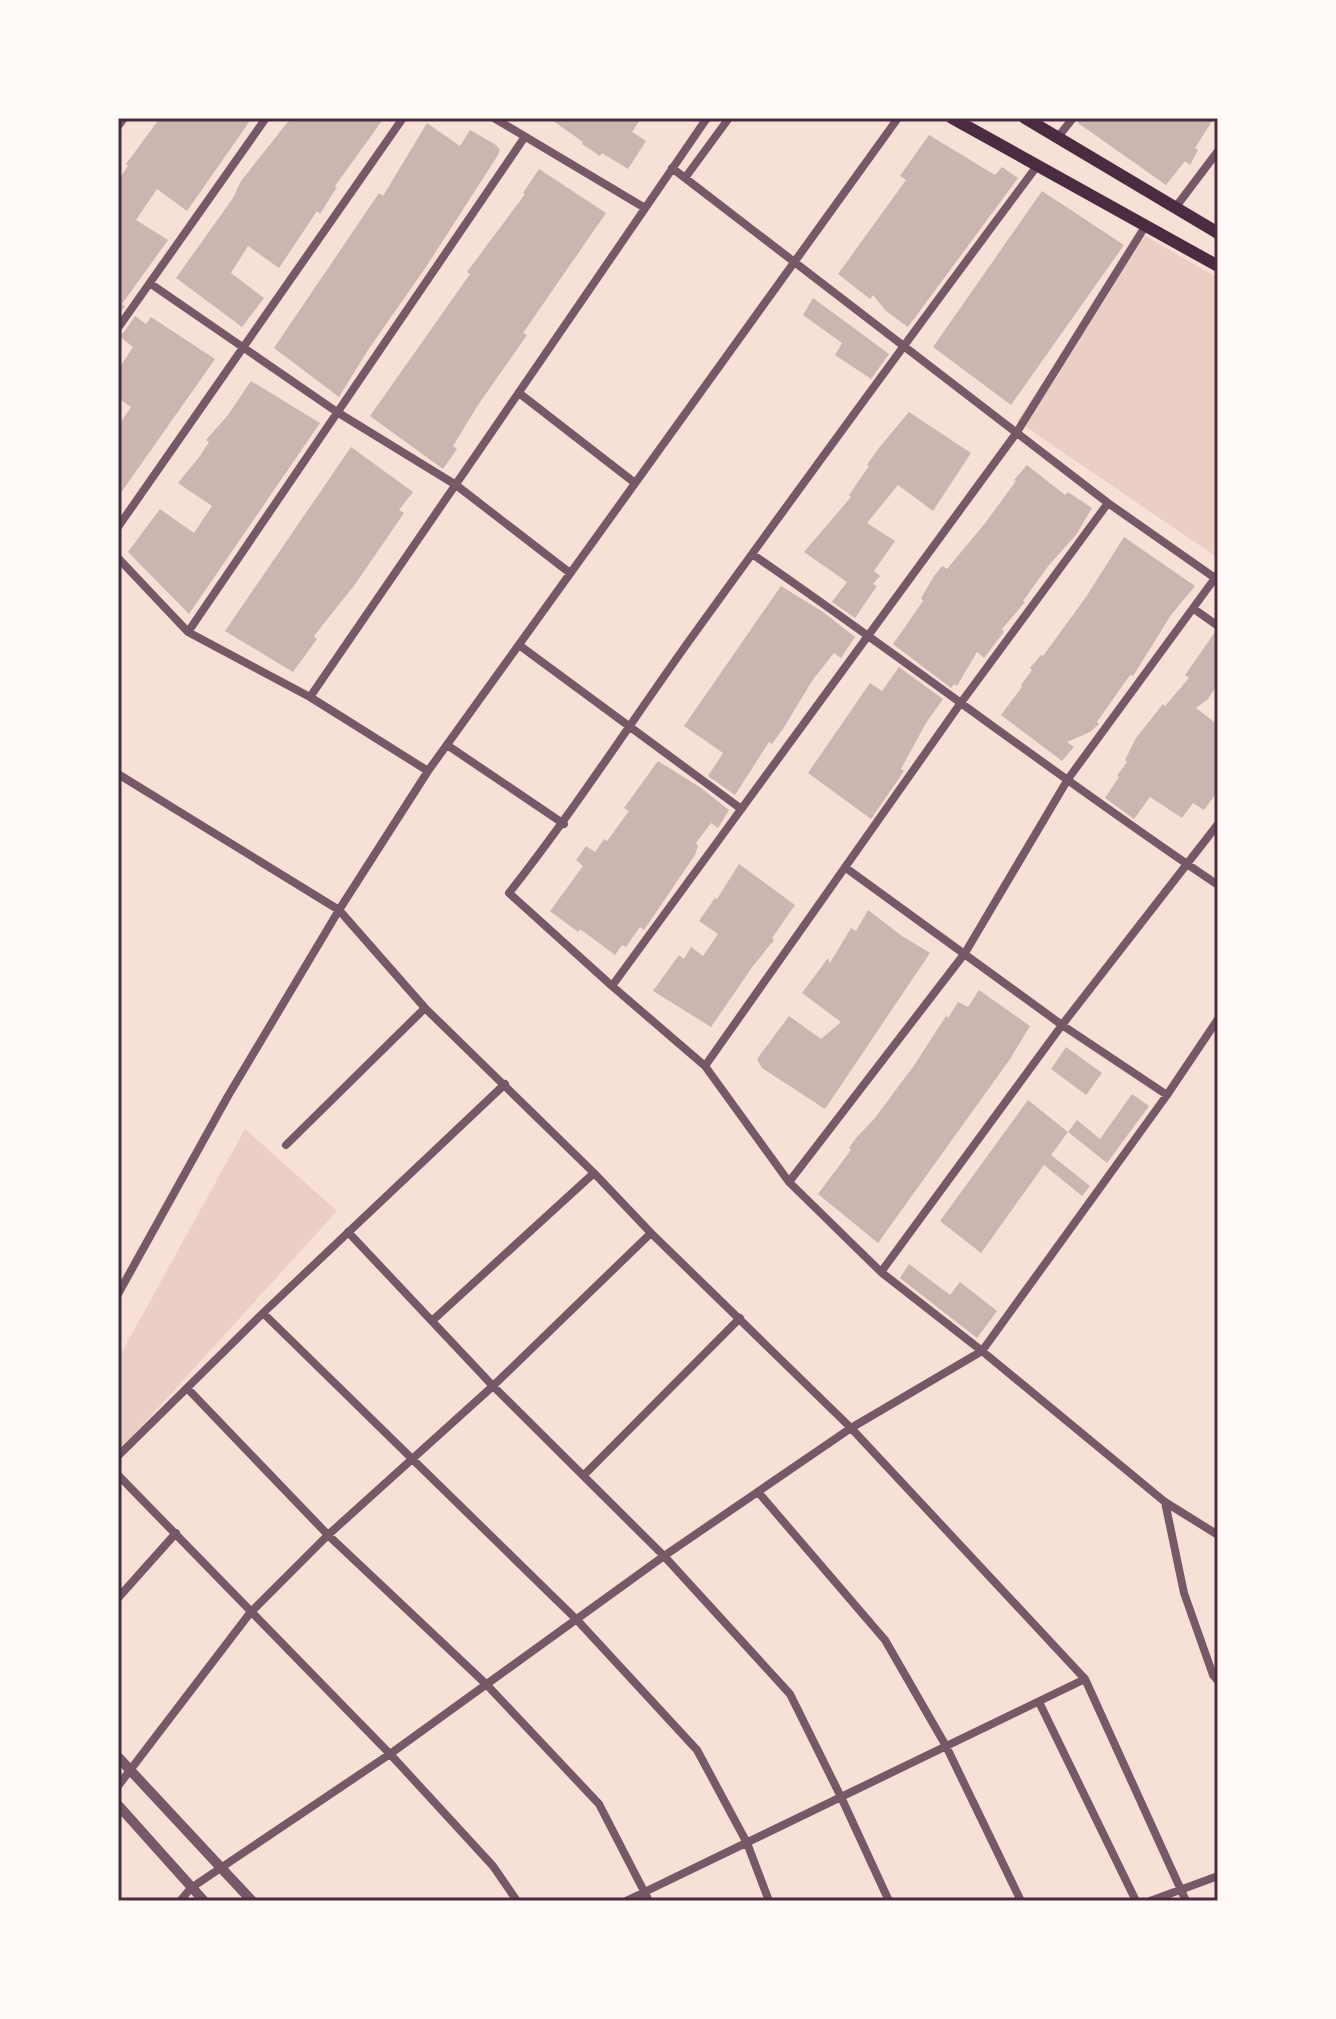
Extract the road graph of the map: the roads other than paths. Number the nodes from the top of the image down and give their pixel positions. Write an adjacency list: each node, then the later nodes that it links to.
1 (124, 118): 11 (street)
2 (266, 118): 24 (street)
3 (403, 118): 27 (street)
4 (494, 118): 13 (street)
5 (707, 118): 16 (street)
6 (729, 118): 17 (street)
7 (898, 118): 22 (street)
8 (952, 118): 15 (main road)
9 (1025, 118): 12 (main road)
10 (1073, 118): 12 (street)
11 (118, 126)
12 (1058, 137): 19 (main road)
13 (524, 138): 18 (street); 29 (street)
14 (1218, 151): 19 (street)
15 (1037, 166): 20 (main road); 26 (street)
16 (672, 168): 17 (street); 18 (street)
17 (685, 178): 22 (street)
18 (645, 208): 28 (street)
19 (1175, 208): 21 (main road)
20 (1146, 225): 23 (main road); 30 (street)
21 (1218, 233)
22 (794, 263): 26 (street); 31 (street)
23 (1218, 266)
24 (151, 284): 25 (street); 27 (street)
25 (118, 328)
26 (904, 345): 30 (street); 35 (street)
27 (243, 347): 29 (street); 34 (street)
28 (519, 393): 31 (street); 32 (street)
29 (337, 412): 32 (street); 41 (street)
30 (1017, 432): 33 (street); 42 (street)
31 (635, 483): 37 (street)
32 (456, 485): 37 (street); 44 (street)
33 (1108, 503): 38 (street); 45 (street)
34 (118, 527)
35 (752, 554): 42 (street); 46 (street)
36 (118, 558): 41 (street)
37 (570, 573): 43 (street)
38 (1216, 576): 39 (street)
39 (1194, 609): 40 (street); 50 (street)
40 (1218, 626)
41 (188, 632): 44 (street)
42 (869, 635): 45 (street); 51 (street)
43 (519, 645): 46 (street); 47 (street)
44 (310, 697): 48 (street)
45 (960, 704): 50 (street); 55 (street)
46 (628, 726): 51 (street); 52 (street)
47 (447, 745): 48 (street); 52 (street)
48 (428, 771): 57 (street)
49 (118, 774): 57 (street)
50 (1068, 779): 54 (street); 58 (street)
51 (740, 808): 59 (street)
52 (564, 824): 59 (street)
53 (1218, 824): 54 (street)
54 (1188, 865): 56 (street); 62 (street)
55 (846, 868): 58 (street); 63 (street)
56 (1218, 885)
57 (339, 910): 60 (street); 72 (street)
58 (965, 953): 62 (street); 68 (street)
59 (612, 986): 63 (street)
60 (425, 1008): 64 (street); 66 (street)
61 (1218, 1019): 65 (street)
62 (1062, 1025): 65 (street); 71 (street)
63 (705, 1066): 68 (street)
64 (505, 1084): 67 (street); 69 (street)
65 (1167, 1095): 76 (street)
66 (286, 1145)
67 (594, 1173): 70 (street); 75 (street)
68 (789, 1182): 71 (street)
69 (348, 1232): 73 (street); 75 (street)
70 (651, 1233): 74 (street); 77 (street)
71 (881, 1272): 76 (street)
72 (118, 1294)
73 (263, 1313): 78 (street); 81 (street)
74 (740, 1318): 79 (street); 83 (street)
75 (433, 1320): 77 (street)
76 (982, 1351): 79 (street); 85 (street)
77 (493, 1386): 81 (street); 83 (street)
78 (187, 1388): 80 (street); 87 (street)
79 (851, 1428): 84 (street); 93 (street)
80 (118, 1456)
81 (411, 1458): 87 (street); 92 (street)
82 (118, 1475): 86 (street)
83 (584, 1475): 89 (street)
84 (758, 1492): 89 (street); 97 (street)
85 (1165, 1502): 88 (street); 94 (street)
86 (176, 1533): 90 (street); 91 (street)
87 (328, 1535): 91 (street); 95 (street)
88 (1218, 1535)
89 (664, 1556): 92 (street); 102 (street)
90 (118, 1598)
91 (250, 1613): 98 (street); 100 (street)
92 (577, 1620): 95 (street); 104 (street)
93 (1085, 1679): 96 (street); 108 (street)
94 (1218, 1681)
95 (486, 1684): 98 (street); 109 (street)
96 (1039, 1702): 97 (street); 118 (street)
97 (946, 1746): 102 (street); 117 (street)
98 (390, 1754): 105 (street); 113 (street)
99 (118, 1757): 100 (street)
100 (130, 1768): 101 (street); 105 (street)
101 (118, 1786)
102 (841, 1797): 104 (street); 116 (street)
103 (118, 1805): 107 (street)
104 (747, 1843): 109 (street); 115 (street)
105 (222, 1867): 107 (street); 112 (street)
106 (1218, 1876): 108 (street)
107 (191, 1888): 110 (street); 111 (street)
108 (1180, 1890): 119 (street); 120 (street)
109 (647, 1896): 114 (street)
110 (180, 1901)
111 (204, 1901)
112 (252, 1901)
113 (517, 1901)
114 (626, 1901)
115 (769, 1901)
116 (889, 1901)
117 (1021, 1901)
118 (1136, 1901)
119 (1150, 1901)
120 (1186, 1901)

